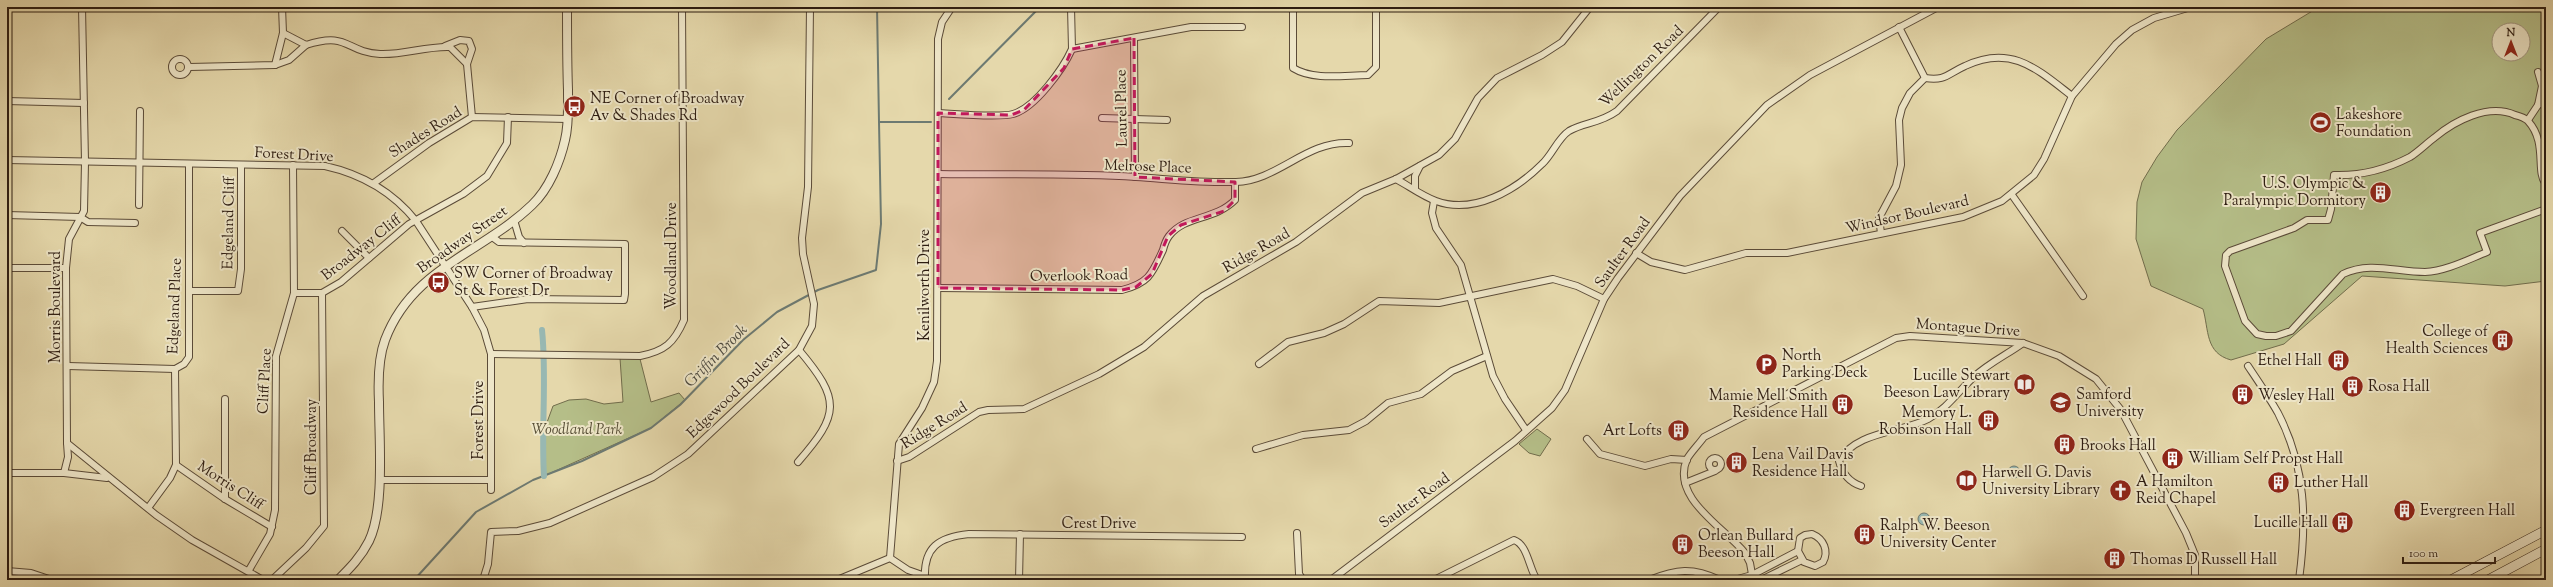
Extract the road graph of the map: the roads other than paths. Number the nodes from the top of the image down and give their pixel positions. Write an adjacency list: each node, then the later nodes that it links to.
1 (11, 7): 15 (street)
2 (82, 7): 32 (street, Morris Boulevard)
3 (282, 7): 18 (street)
4 (567, 7): 39 (street, Broadway Street)
5 (682, 7): 86 (street, Woodland Drive)
6 (810, 7): 85 (street, Edgewood Boulevard)
7 (952, 7): 35 (street, Kenilworth Drive)
8 (1071, 7): 22 (street)
9 (1293, 7): 10 (street)
10 (1376, 7)
11 (1590, 7): 50 (street, Ridge Road)
12 (1719, 7): 59 (street, Wellington Road)
13 (1938, 7): 17 (street, Saulter Road)
14 (2191, 7): 29 (street, Windsor Boulevard)
15 (7, 10)
16 (1242, 27): 19 (street)
17 (1899, 27): 27 (street); 71 (street, Saulter Road)
18 (283, 33): 20 (street); 24 (street)
19 (1134, 38): 22 (street); 40 (street, Laurel Place)
20 (306, 45): 21 (street); 24 (street)
21 (444, 46): 23 (street); 23 (street)
22 (1072, 49): 35 (street)
23 (467, 64): 36 (street)
24 (275, 65): 25 (street)
25 (189, 67)
26 (2538, 72): 28 (street)
27 (1925, 78): 29 (street); 68 (street)
28 (2544, 88): 33 (street)
29 (2072, 96): 58 (street, Windsor Boulevard)
30 (7, 101): 32 (street)
31 (2546, 101): 33 (street)
32 (84, 103): 45 (street, Morris Boulevard)
33 (2538, 105): 42 (street)
34 (140, 110): 46 (street)
35 (938, 113): 51 (street, Kenilworth Drive)
36 (472, 117): 37 (street, Shades Road); 55 (street, Shades Road)
37 (508, 117): 39 (street, Shades Road); 65 (street, Broadway Cliff)
38 (1102, 118): 40 (street)
39 (568, 119): 64 (street, Broadway Street)
40 (1134, 119): 41 (street); 52 (street, Laurel Place)
41 (1167, 120)
42 (2528, 120): 56 (street); 61 (street)
43 (1348, 143): 54 (street, Melrose Place)
44 (7, 160): 45 (street, Forest Drive)
45 (85, 162): 46 (street, Forest Drive); 63 (street, Morris Boulevard)
46 (140, 163): 47 (street, Forest Drive); 60 (street)
47 (188, 164): 48 (street, Forest Drive); 77 (street, Edgeland Place)
48 (241, 165): 49 (street, Forest Drive); 77 (street, Edgeland Cliff)
49 (293, 165): 55 (street, Forest Drive); 78 (street, Cliff Place)
50 (1420, 166): 53 (street, Ridge Road); 57 (street)
51 (938, 174): 52 (street, Melrose Place); 76 (street, Kenilworth Drive)
52 (1135, 177): 54 (street, Melrose Place)
53 (1396, 179): 57 (street); 99 (street, Ridge Road)
54 (1236, 182): 76 (street, Overlook Road)
55 (374, 183): 65 (street, Forest Drive)
56 (2546, 184)
57 (1415, 189): 59 (street)
58 (2012, 195): 68 (street, Windsor Boulevard); 80 (street)
59 (1434, 201): 81 (street)
60 (139, 205)
61 (2546, 209)
62 (7, 215): 63 (street)
63 (80, 217): 66 (street); 75 (street, Morris Boulevard)
64 (514, 220): 69 (street, Broadway Street); 70 (street)
65 (416, 221): 72 (street, Broadway Cliff); 73 (street, Forest Drive)
66 (136, 223)
67 (342, 231): 72 (street)
68 (1882, 233): 71 (street, Windsor Boulevard)
69 (491, 236): 70 (street); 73 (street, Broadway Street)
70 (524, 243): 83 (street)
71 (1636, 254): 82 (street, Saulter Road)
72 (370, 258): 79 (street, Broadway Cliff)
73 (444, 266): 83 (street, Forest Drive); 107 (street, Broadway Street)
74 (7, 268): 75 (street)
75 (66, 268): 89 (street, Morris Boulevard)
76 (938, 288): 99 (street, Kenilworth Drive)
77 (189, 291): 91 (street, Edgeland Place)
78 (294, 293): 79 (street); 114 (street, Cliff Place)
79 (322, 293): 129 (street, Cliff Broadway)
80 (2083, 296)
81 (1471, 297): 82 (street); 87 (street); 88 (street)
82 (1604, 299): 93 (street, Saulter Road)
83 (472, 306): 86 (street, Forest Drive)
84 (2023, 343): 97 (street, Montague Drive); 110 (street); 142 (street, Montague Drive)
85 (799, 350): 98 (street); 131 (street, Edgewood Boulevard)
86 (491, 354): 108 (street, Forest Drive)
87 (1487, 356): 93 (street); 96 (street)
88 (1259, 364)
89 (68, 366): 91 (street); 95 (street, Morris Boulevard)
90 (2248, 366): 143 (street)
91 (175, 369): 101 (street, Edgeland Place)
92 (225, 399): 112 (street)
93 (1526, 430): 135 (street, Saulter Road)
94 (1587, 439): 97 (street)
95 (67, 444): 104 (street, Morris Boulevard); 106 (street)
96 (1256, 449)
97 (1687, 460): 109 (street)
98 (798, 462)
99 (897, 462): 121 (street, Kenilworth Drive)
100 (1709, 463): 102 (street); 102 (street); 105 (street)
101 (176, 465): 112 (street, Morris Cliff); 113 (street, Edgeland Place)
102 (1715, 471): 105 (street)
103 (7, 473): 104 (street)
104 (64, 473): 106 (street)
105 (1702, 474): 109 (street)
106 (108, 478): 113 (street)
107 (379, 480): 108 (street); 130 (street, Broadway Street)
108 (491, 480): 111 (street, Forest Drive)
109 (1685, 483): 125 (street)
110 (1861, 486)
111 (491, 490)
112 (225, 499): 114 (street, Morris Cliff)
113 (148, 508): 123 (street)
114 (272, 527): 123 (street, Cliff Place)
115 (2546, 530): 144 (main road)
116 (1297, 533): 134 (street)
117 (1020, 534): 118 (street, Crest Drive); 126 (street, Crest Drive); 133 (street)
118 (1242, 537)
119 (2546, 549): 145 (main road)
120 (1798, 552): 122 (street); 122 (street); 125 (street)
121 (890, 558): 126 (street); 132 (street)
122 (1802, 560): 141 (street)
123 (249, 570): 128 (street)
124 (7, 571): 127 (street)
125 (1753, 577): 140 (street)
126 (925, 578)
127 (52, 580)
128 (263, 580)
129 (272, 580)
130 (338, 580)
131 (483, 580)
132 (837, 580)
133 (1019, 580)
134 (1302, 580)
135 (1331, 580)
136 (1434, 580): 137 (street)
137 (1537, 580)
138 (1649, 580): 139 (street)
139 (1720, 580)
140 (1734, 580)
141 (1762, 580)
142 (2195, 580)
143 (2299, 580)
144 (2451, 580)
145 (2488, 580)

